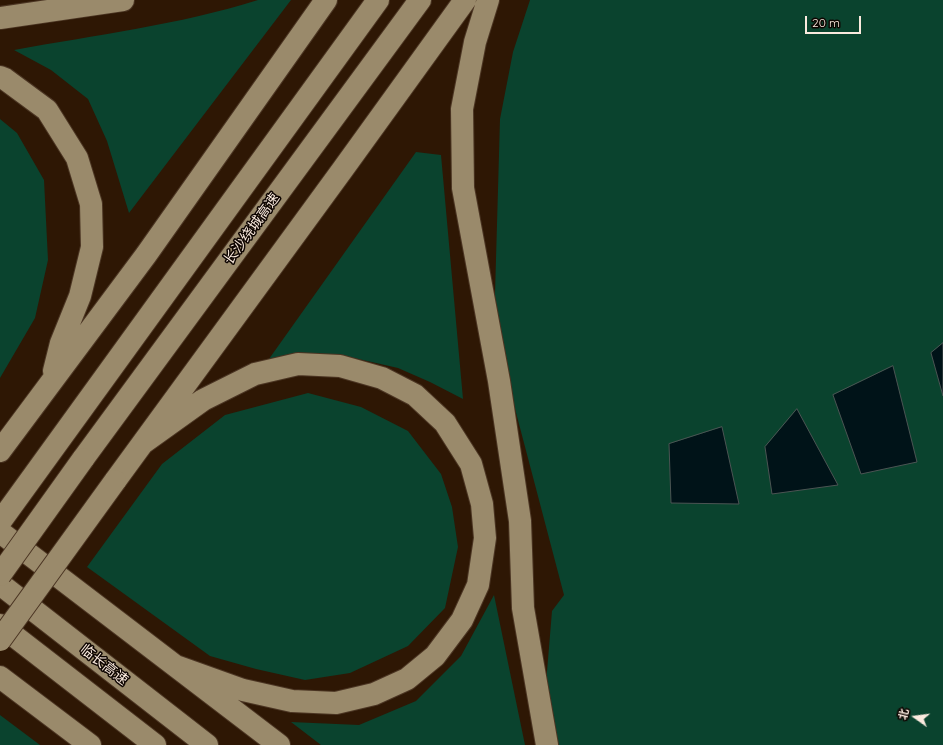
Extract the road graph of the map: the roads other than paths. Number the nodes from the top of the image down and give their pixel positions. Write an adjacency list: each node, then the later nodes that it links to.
1 (123, 0): 7 (highway)
2 (326, 0): 9 (highway)
3 (378, 0): 12 (highway)
4 (420, 0): 14 (highway, 长沙绕城高速, bridge)
5 (465, 0): 10 (highway)
6 (488, 0): 24 (highway)
7 (0, 18)
8 (0, 77): 9 (highway)
9 (51, 382): 11 (highway)
10 (143, 443): 17 (highway, bridge); 18 (highway)
11 (0, 451)
12 (0, 522)
13 (0, 532): 18 (highway)
14 (0, 575)
15 (0, 584): 22 (highway, 临长高速)
16 (0, 625): 21 (highway)
17 (0, 640)
18 (176, 666): 23 (highway)
19 (0, 677): 20 (highway)
20 (90, 745)
21 (155, 745)
22 (207, 745)
23 (279, 745)
24 (547, 745)

